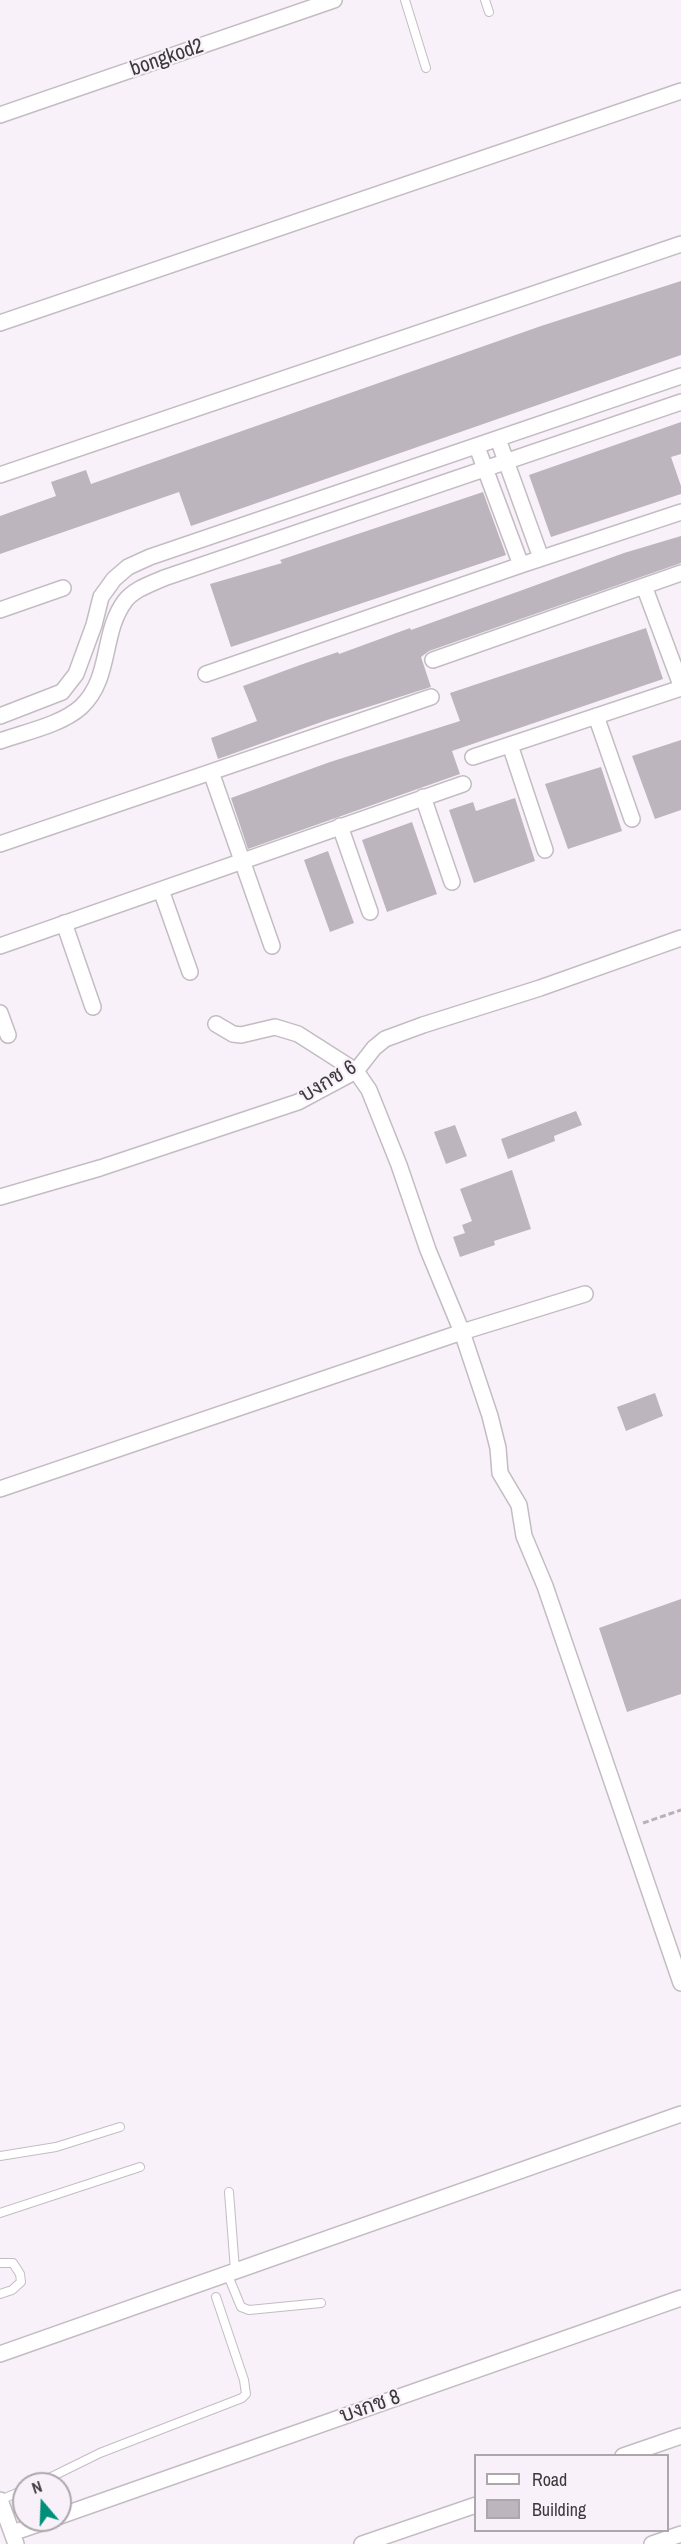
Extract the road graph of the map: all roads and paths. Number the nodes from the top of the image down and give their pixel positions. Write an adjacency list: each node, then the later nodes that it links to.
1 (334, 0): 7 (street, bongkod2)
2 (405, 0): 5 (lane)
3 (485, 0): 4 (lane)
4 (489, 12)
5 (426, 68)
6 (681, 91): 9 (street)
7 (0, 115)
8 (681, 244): 16 (street)
9 (0, 323)
10 (681, 376): 12 (street)
11 (681, 402): 14 (street)
12 (498, 440): 13 (street); 14 (street)
13 (477, 447): 15 (street); 24 (street)
14 (506, 461): 15 (street); 18 (street)
15 (486, 469): 19 (street); 25 (street)
16 (0, 475)
17 (681, 512): 18 (street)
18 (541, 558): 19 (street)
19 (521, 565): 27 (street)
20 (681, 573): 21 (street)
21 (644, 586): 26 (street); 28 (street)
22 (63, 588): 23 (street)
23 (0, 610)
24 (94, 625): 25 (street); 30 (street)
25 (112, 629): 32 (street)
26 (433, 660)
27 (206, 674)
28 (681, 686): 31 (street)
29 (431, 697): 35 (street)
30 (0, 716)
31 (596, 716): 33 (street); 38 (street)
32 (0, 741)
33 (510, 744): 34 (street); 41 (street)
34 (473, 757)
35 (211, 772): 40 (street); 42 (street)
36 (464, 784): 37 (street)
37 (423, 797): 39 (street); 43 (street)
38 (632, 819)
39 (340, 826): 42 (street); 45 (street)
40 (0, 844)
41 (545, 850)
42 (243, 860): 44 (street); 49 (street)
43 (452, 882)
44 (161, 890): 46 (street); 50 (street)
45 (370, 912)
46 (64, 923): 48 (street); 51 (street)
47 (681, 938): 55 (street, บงกช 6)
48 (0, 946)
49 (272, 946)
50 (190, 972)
51 (93, 1007)
52 (0, 1012): 54 (street)
53 (216, 1024): 55 (street)
54 (8, 1035)
55 (356, 1071): 56 (street, บงกช 6); 58 (street)
56 (0, 1197)
57 (585, 1294): 58 (street)
58 (462, 1332): 59 (street); 61 (street)
59 (0, 1489)
60 (681, 1810): 61 (path)
61 (628, 1829): 62 (street)
62 (681, 1983)
63 (681, 2114): 70 (street)
64 (120, 2127): 65 (lane)
65 (0, 2156)
66 (140, 2167): 68 (lane)
67 (229, 2192): 70 (lane)
68 (0, 2213)
69 (0, 2263): 71 (lane)
70 (231, 2271): 74 (lane); 75 (street)
71 (0, 2294)
72 (216, 2297): 78 (lane)
73 (681, 2298): 81 (street, บงกช 8)
74 (321, 2303)
75 (0, 2354)
76 (681, 2436): 77 (street)
77 (629, 2454)
78 (61, 2472)
79 (0, 2500): 83 (street)
80 (474, 2506): 84 (street)
81 (72, 2512)
82 (681, 2534): 85 (street)
83 (14, 2539)
84 (362, 2544)
85 (652, 2544)

